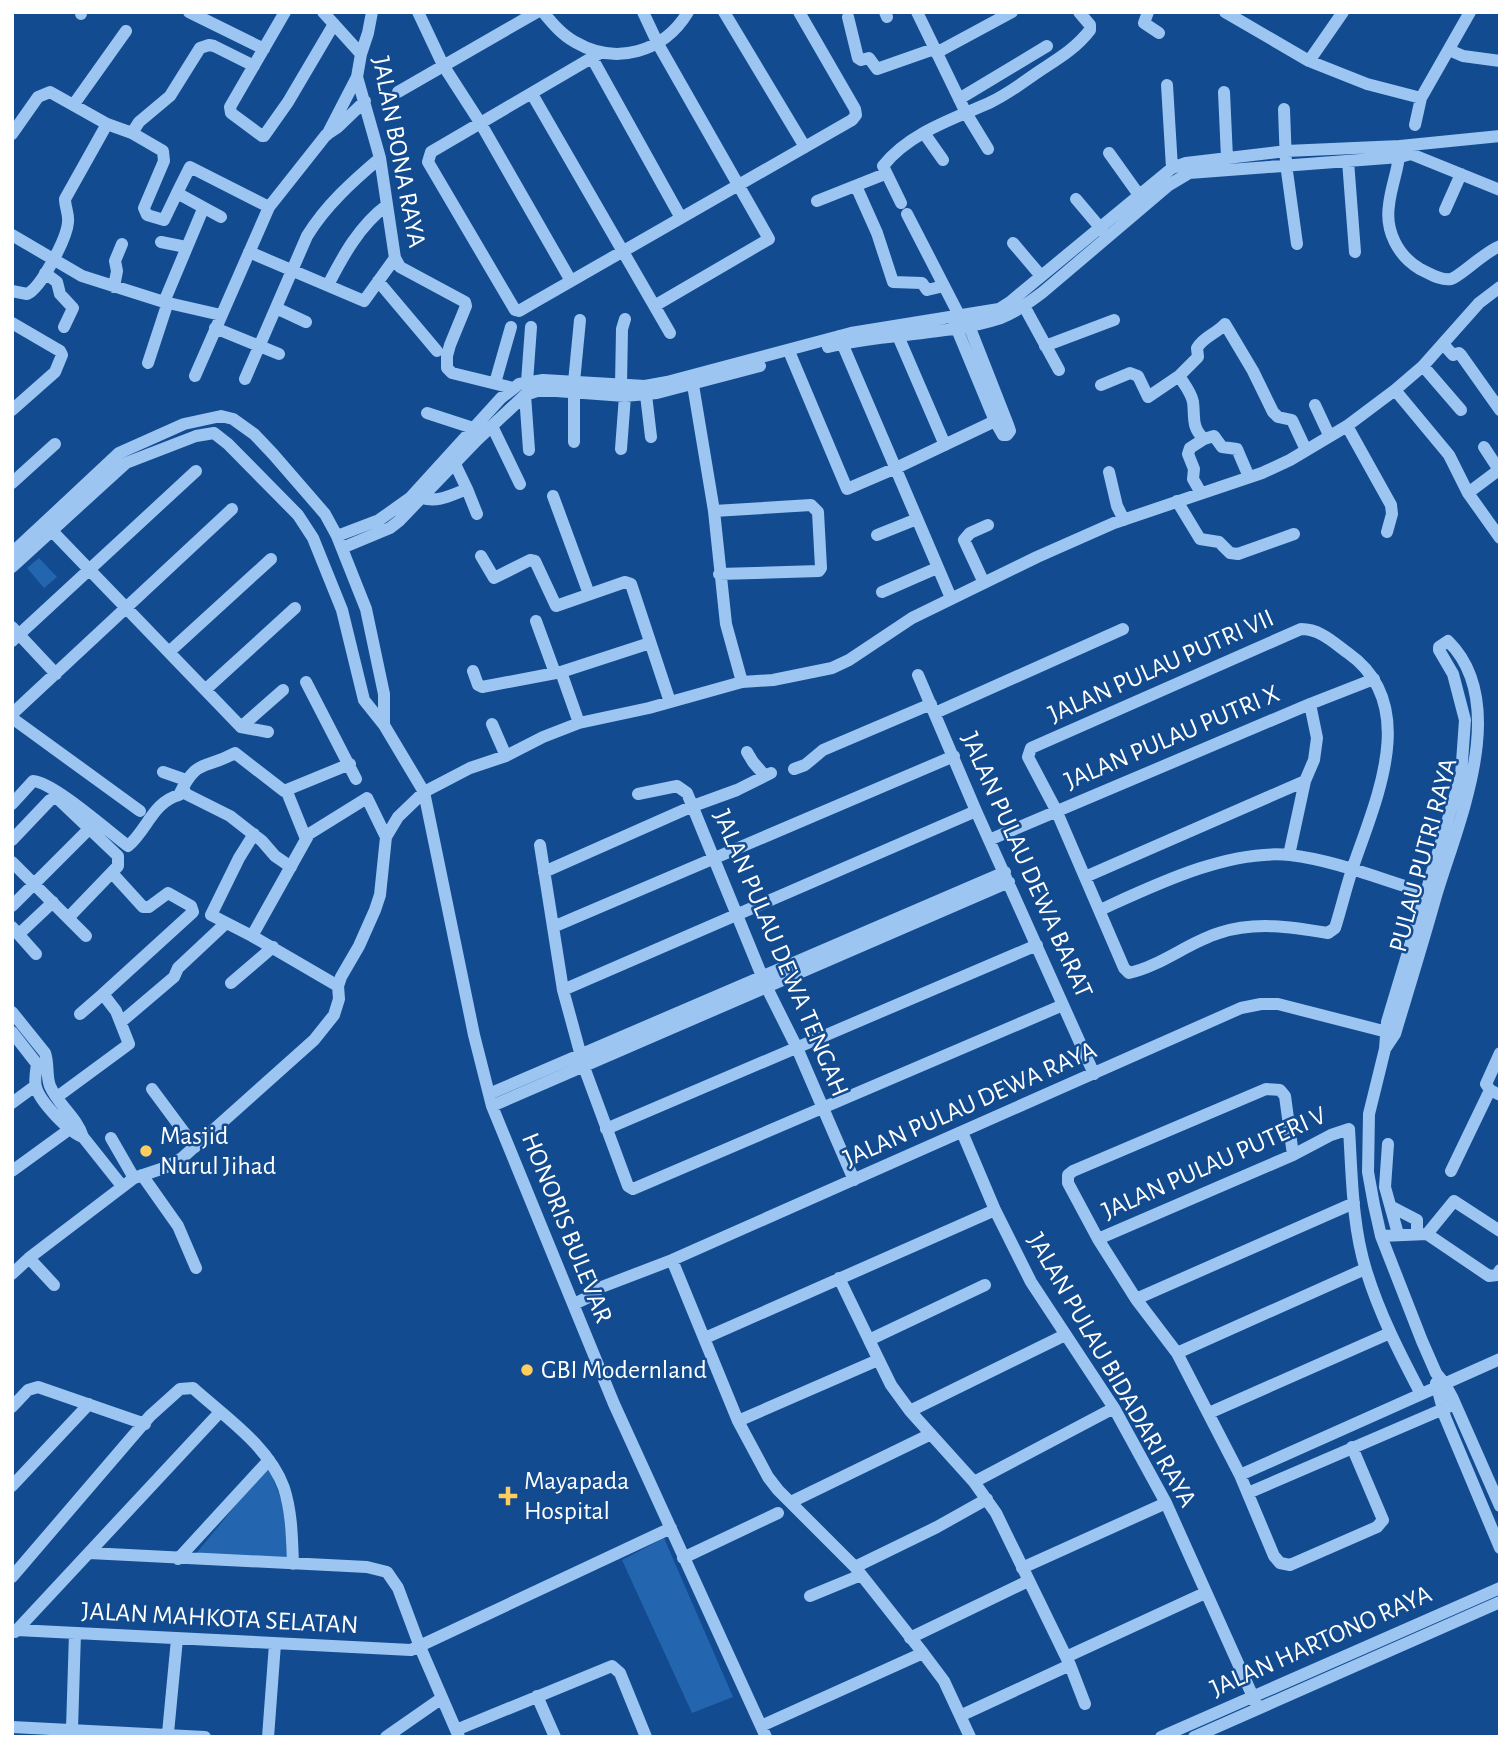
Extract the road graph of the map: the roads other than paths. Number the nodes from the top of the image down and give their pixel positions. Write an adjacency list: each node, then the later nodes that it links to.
1 (189, 12): 24 (street)
2 (285, 12): 24 (street)
3 (372, 12): 27 (street)
4 (418, 12): 31 (street)
5 (537, 12): 31 (street)
6 (543, 12): 28 (street)
7 (643, 12): 22 (street)
8 (688, 12): 22 (street)
9 (724, 12): 53 (street)
10 (799, 12): 53 (street)
11 (918, 12): 26 (street)
12 (1012, 12): 26 (street)
13 (1079, 12): 43 (street)
14 (1148, 12): 21 (street)
15 (1225, 12): 29 (street)
16 (1343, 12): 29 (street)
17 (1470, 12): 25 (street)
18 (329, 17): 27 (street, JALAN BONA RAYA); 32 (street)
19 (848, 17): 26 (street)
20 (127, 32): 41 (street)
21 (1159, 33)
22 (658, 44): 28 (street); 65 (street)
23 (1047, 46): 39 (street)
24 (264, 49): 32 (street)
25 (1448, 50): 30 (street); 38 (street)
26 (935, 51): 39 (street)
27 (361, 54): 33 (street, JALAN BONA RAYA)
28 (596, 55): 37 (street); 77 (street)
29 (1309, 61): 38 (street)
30 (1500, 61)
31 (443, 65): 35 (street); 46 (street)
32 (254, 66): 48 (street)
33 (357, 77): 40 (street, JALAN BONA RAYA); 51 (street)
34 (1167, 85): 62 (street)
35 (398, 92)
36 (1224, 93): 58 (street)
37 (532, 94): 46 (street); 86 (street)
38 (1421, 98): 47 (street)
39 (959, 99): 43 (street)
40 (365, 101): 51 (street); 57 (street, JALAN BONA RAYA)
41 (74, 104): 44 (street); 45 (street)
42 (1284, 109): 59 (street)
43 (966, 113): 49 (street); 54 (street)
44 (17, 116): 50 (street)
45 (107, 124): 48 (street); 90 (street)
46 (481, 124): 95 (street); 95 (street)
47 (1415, 125)
48 (132, 133): 68 (street)
49 (924, 133): 60 (street); 63 (street)
50 (12, 134)
51 (326, 135): 73 (street)
52 (1500, 136): 55 (street)
53 (805, 147): 65 (street)
54 (988, 149)
55 (1404, 152): 59 (street); 61 (street); 64 (street); 84 (street)
56 (1109, 153): 69 (street)
57 (380, 158): 72 (street, JALAN BONA RAYA); 91 (street)
58 (1227, 158): 59 (street); 62 (street)
59 (1286, 158): 61 (street); 78 (street); 83 (street)
60 (943, 160)
61 (1348, 161): 88 (street)
62 (1172, 168): 69 (street)
63 (885, 174): 66 (street); 97 (street)
64 (1461, 174): 67 (street); 75 (street)
65 (739, 183): 77 (street); 102 (street)
66 (856, 186): 71 (street); 97 (street)
67 (1500, 190)
68 (177, 193): 73 (street); 74 (street)
69 (1139, 195): 78 (street)
70 (1076, 199): 78 (street)
71 (817, 201)
72 (387, 205): 89 (street, JALAN BONA RAYA); 96 (street)
73 (269, 207): 87 (street)
74 (203, 209): 76 (street); 85 (street)
75 (1445, 210)
76 (221, 217)
77 (681, 218): 86 (street)
78 (1104, 231): 93 (street); 103 (street)
79 (12, 235): 90 (street)
80 (161, 242): 85 (street)
81 (1013, 243): 93 (street)
82 (122, 244): 98 (street)
83 (1297, 244)
84 (1500, 246)
85 (186, 247): 101 (street)
86 (623, 251): 95 (street); 102 (street)
87 (249, 252): 91 (street); 105 (street)
88 (1355, 252)
89 (395, 258): 94 (street); 132 (street, JALAN BONA RAYA)
90 (53, 260): 92 (street); 98 (street)
91 (291, 270): 96 (street); 104 (street)
92 (45, 274): 100 (street); 111 (street)
93 (1041, 276): 108 (street)
94 (378, 281): 96 (street); 122 (street)
95 (571, 281)
96 (328, 285)
97 (944, 286): 108 (street)
98 (114, 287): 101 (street)
99 (1500, 287): 119 (street)
100 (12, 290)
101 (166, 302): 105 (street); 125 (street)
102 (656, 304): 116 (street)
103 (1024, 306): 108 (street); 121 (street)
104 (275, 309): 110 (street); 120 (street)
105 (221, 315): 114 (street)
106 (625, 319): 137 (street)
107 (580, 320): 134 (street)
108 (960, 320): 117 (street); 118 (street); 145 (street); 145 (street)
109 (1114, 320): 121 (street)
110 (306, 322)
111 (64, 327)
112 (511, 327): 132 (street)
113 (531, 327): 135 (street)
114 (215, 328): 120 (street); 128 (street)
115 (15, 329): 140 (street)
116 (670, 333)
117 (898, 336): 118 (street); 155 (street)
118 (841, 340): 124 (street); 131 (street); 161 (street)
119 (1443, 344): 126 (street); 142 (street)
120 (260, 346): 123 (street); 130 (street)
121 (1045, 346): 127 (street)
122 (437, 351)
123 (279, 354)
124 (791, 356): 131 (street); 161 (street)
125 (148, 363)
126 (1423, 366): 136 (street); 141 (street)
127 (1059, 370)
128 (195, 376)
129 (1179, 376): 133 (street); 152 (street); 159 (street)
130 (245, 379)
131 (693, 380): 137 (street); 138 (street); 175 (street)
132 (495, 383): 135 (street, JALAN BONA RAYA)
133 (1101, 385)
134 (574, 387): 135 (street); 137 (street); 153 (street)
135 (522, 388): 146 (street); 149 (street); 158 (street)
136 (1395, 390): 147 (street); 170 (street)
137 (623, 391): 138 (street); 157 (street)
138 (646, 395): 151 (street)
139 (1315, 405): 150 (street)
140 (12, 410)
141 (1461, 410)
142 (1500, 410)
143 (427, 413): 149 (street)
144 (221, 416): 148 (street); 185 (street); 186 (street)
145 (995, 421): 155 (street)
146 (492, 426): 149 (street); 167 (street)
147 (1347, 426): 150 (street); 181 (street)
148 (214, 432): 180 (street); 203 (street, HONORIS BULEVAR)
149 (473, 434): 160 (street); 185 (street)
150 (1329, 435): 159 (street)
151 (652, 437)
152 (1204, 439): 165 (street); 169 (street)
153 (574, 442)
154 (55, 444): 166 (street)
155 (945, 445): 161 (street)
156 (1484, 447): 162 (street)
157 (621, 449)
158 (529, 450)
159 (1306, 450): 165 (street)
160 (455, 464): 168 (street); 172 (street)
161 (897, 468): 177 (street)
162 (1499, 469): 170 (street)
163 (196, 471): 191 (street)
164 (1110, 472): 178 (street)
165 (1249, 477): 169 (street)
166 (12, 483)
167 (520, 484)
168 (467, 489): 172 (street); 176 (street)
169 (1201, 493): 173 (street)
170 (1468, 493): 184 (street)
171 (553, 495): 195 (street)
172 (422, 498): 185 (street)
173 (1177, 501): 178 (street); 182 (street)
174 (232, 509): 197 (street)
175 (714, 512): 192 (street); 192 (street)
176 (477, 514)
177 (917, 519): 183 (street); 190 (street)
178 (1124, 520): 193 (street)
179 (988, 525): 193 (street)
180 (52, 531): 189 (street); 191 (street)
181 (1387, 532)
182 (1294, 534)
183 (877, 535)
184 (1500, 538)
185 (340, 542): 202 (street)
186 (12, 553)
187 (481, 556): 195 (street)
188 (271, 559): 205 (street)
189 (12, 568)
190 (937, 568): 194 (street); 196 (street)
191 (89, 569): 197 (street); 201 (street)
192 (719, 574): 212 (street)
193 (984, 583): 196 (street)
194 (882, 592)
195 (589, 594): 204 (street)
196 (951, 598): 212 (street)
197 (126, 608): 205 (street); 208 (street)
198 (295, 608): 213 (street)
199 (536, 621): 207 (street)
200 (1123, 629): 217 (street)
201 (15, 634): 208 (street)
202 (371, 635): 203 (street); 222 (street)
203 (348, 638): 222 (street, HONORIS BULEVAR)
204 (650, 643): 207 (street); 215 (street)
205 (169, 652): 213 (street)
206 (473, 671): 207 (street)
207 (558, 673): 220 (street)
208 (56, 674): 218 (street)
209 (918, 675): 217 (street, JALAN PULAU DEWA BARAT)
210 (1374, 679): 216 (street, JALAN PULAU PUTRI X); 239 (street, JALAN PULAU PUTRI VII); 253 (street, JALAN PULAU PUTRI VII)
211 (306, 682): 228 (street)
212 (742, 682): 215 (street)
213 (205, 690): 223 (street)
214 (283, 690): 223 (street)
215 (670, 702): 220 (street)
216 (1310, 704): 232 (street); 239 (street, JALAN PULAU PUTRI X)
217 (933, 709): 227 (street, JALAN PULAU DEWA BARAT); 229 (street)
218 (12, 716): 240 (street)
219 (1471, 720): 219 (street, PULAU PUTRI RAYA); 259 (street, PULAU PUTRI RAYA)
220 (579, 723): 226 (street)
221 (492, 724): 226 (street)
222 (384, 725): 235 (street, HONORIS BULEVAR)
223 (241, 727): 224 (street)
224 (268, 732)
225 (747, 752): 238 (street)
226 (506, 756): 235 (street)
227 (954, 756): 241 (street, JALAN PULAU DEWA BARAT); 250 (street)
228 (349, 764): 231 (street); 234 (street)
229 (794, 769)
230 (163, 772): 233 (street)
231 (356, 779)
232 (1305, 781): 249 (street); 256 (street)
233 (184, 783): 234 (street); 237 (street); 243 (street)
234 (287, 792): 246 (street)
235 (424, 792): 244 (street); 292 (street, HONORIS BULEVAR)
236 (638, 794): 238 (street, JALAN PULAU DEWA TENGAH)
237 (12, 804)
238 (693, 806): 250 (street, JALAN PULAU DEWA TENGAH); 254 (street)
239 (1056, 810): 247 (street, JALAN PULAU PUTRI X); 256 (street, JALAN PULAU PUTRI VII)
240 (139, 811)
241 (976, 811): 247 (street, JALAN PULAU DEWA BARAT); 263 (street)
242 (89, 829): 245 (street); 255 (street); 258 (street)
243 (254, 834): 252 (street); 265 (street)
244 (386, 837): 246 (street); 275 (street)
245 (12, 839)
246 (306, 839): 252 (street)
247 (989, 840): 257 (street, JALAN PULAU DEWA BARAT)
248 (540, 845): 254 (street)
249 (1289, 855): 253 (street); 262 (street)
250 (713, 857): 263 (street, JALAN PULAU DEWA TENGAH); 266 (street)
251 (12, 862): 258 (street)
252 (291, 867): 269 (street)
253 (1352, 868): 259 (street); 262 (street, JALAN PULAU PUTRI VII)
254 (544, 872): 266 (street)
255 (112, 873): 264 (street); 277 (street)
256 (1085, 877): 262 (street, JALAN PULAU PUTRI VII)
257 (1007, 878): 270 (street, JALAN PULAU DEWA BARAT); 273 (street)
258 (34, 884): 260 (street); 261 (street)
259 (1431, 894): 283 (street, PULAU PUTRI RAYA)
260 (52, 902): 264 (street); 267 (street)
261 (12, 906)
262 (1100, 910)
263 (736, 915): 273 (street, JALAN PULAU DEWA TENGAH); 276 (street)
264 (68, 918): 268 (street)
265 (226, 923): 269 (street); 281 (street)
266 (554, 927): 276 (street)
267 (15, 930): 272 (street)
268 (86, 936)
269 (252, 936): 271 (street)
270 (1037, 945): 278 (street, JALAN PULAU DEWA BARAT); 284 (street)
271 (273, 947): 274 (street); 275 (street)
272 (36, 954)
273 (764, 981): 284 (street, JALAN PULAU DEWA TENGAH); 286 (street)
274 (231, 983)
275 (338, 986): 300 (street)
276 (563, 990): 286 (street)
277 (103, 994): 280 (street); 281 (street)
278 (1063, 1004): 287 (street, JALAN PULAU DEWA BARAT); 294 (street)
279 (12, 1012): 291 (street)
280 (80, 1014)
281 (121, 1022): 291 (street)
282 (12, 1032): 288 (street)
283 (1390, 1033): 287 (street, JALAN PULAU DEWA RAYA); 313 (street, PULAU PUTRI RAYA)
284 (797, 1048): 294 (street, JALAN PULAU DEWA TENGAH); 296 (street)
285 (1500, 1053): 290 (street)
286 (582, 1060): 292 (street); 296 (street)
287 (1094, 1074): 297 (street, JALAN PULAU DEWA RAYA)
288 (35, 1086): 293 (street); 295 (street)
289 (152, 1089): 300 (street)
290 (1495, 1093): 303 (street)
291 (57, 1097): 295 (street)
292 (491, 1100): 325 (street, HONORIS BULEVAR)
293 (12, 1103)
294 (823, 1109): 296 (street); 305 (street, JALAN PULAU DEWA TENGAH)
295 (73, 1126): 302 (street); 306 (street)
296 (606, 1129)
297 (962, 1132): 305 (street, JALAN PULAU DEWA RAYA); 309 (street, JALAN PULAU BIDADARI RAYA)
298 (111, 1138): 304 (street)
299 (1388, 1144): 308 (street)
300 (195, 1147): 304 (street)
301 (1293, 1155): 307 (street, JALAN PULAU PUTERI V); 314 (street, JALAN PULAU PUTERI V); 314 (street)
302 (12, 1171)
303 (1451, 1171)
304 (138, 1176): 306 (street); 317 (street)
305 (854, 1180): 316 (street, JALAN PULAU DEWA RAYA)
306 (122, 1186): 315 (street)
307 (1354, 1203): 318 (street); 324 (street)
308 (1392, 1207): 311 (street); 312 (street)
309 (995, 1210): 321 (street); 327 (street, JALAN PULAU BIDADARI RAYA)
310 (1500, 1231): 311 (street)
311 (1422, 1233): 312 (street); 319 (street)
312 (1398, 1234): 313 (street)
313 (1381, 1237): 333 (street, PULAU PUTRI RAYA)
314 (1098, 1239): 324 (street)
315 (29, 1258): 320 (street); 322 (street)
316 (672, 1260): 325 (street, JALAN PULAU DEWA RAYA); 328 (street)
317 (196, 1268)
318 (1365, 1269): 326 (street); 330 (street)
319 (1500, 1270)
320 (12, 1274)
321 (839, 1278): 328 (street); 329 (street)
322 (54, 1285)
323 (985, 1285): 329 (street)
324 (1136, 1299): 330 (street)
325 (574, 1304): 356 (street, HONORIS BULEVAR)
326 (1390, 1333): 334 (street); 341 (street)
327 (1065, 1335): 338 (street, JALAN PULAU BIDADARI RAYA); 339 (street)
328 (705, 1338): 342 (street)
329 (869, 1340): 332 (street)
330 (1177, 1353): 341 (street)
331 (1500, 1359): 333 (street)
332 (878, 1360): 339 (street); 342 (street)
333 (1441, 1386): 334 (street); 336 (street, PULAU PUTRI RAYA)
334 (1421, 1394): 347 (street)
335 (89, 1404): 337 (street); 343 (street); 349 (street)
336 (1449, 1406): 345 (street); 354 (street, PULAU PUTRI RAYA); 357 (street, PULAU PUTRI RAYA)
337 (12, 1407)
338 (1114, 1408): 348 (street); 353 (street, JALAN PULAU BIDADARI RAYA)
339 (910, 1411): 344 (street)
340 (220, 1412): 343 (street); 346 (street); 358 (street)
341 (1209, 1413): 347 (street)
342 (738, 1420): 352 (street)
343 (145, 1424): 364 (street)
344 (931, 1434): 348 (street); 352 (street)
345 (1352, 1447): 350 (street); 350 (street)
346 (269, 1460): 360 (street); 361 (street)
347 (1240, 1475): 350 (street)
348 (974, 1482): 351 (street)
349 (12, 1486)
350 (1248, 1493)
351 (987, 1499): 362 (street); 363 (street)
352 (791, 1502): 363 (street)
353 (1166, 1503): 362 (street); 367 (street, JALAN PULAU BIDADARI RAYA)
354 (1500, 1506)
355 (778, 1513): 359 (street)
356 (671, 1528): 359 (street, HONORIS BULEVAR); 375 (street, JALAN MAHKOTA SELATAN)
357 (1500, 1548)
358 (89, 1553): 360 (street); 370 (street)
359 (683, 1558): 385 (street, HONORIS BULEVAR)
360 (178, 1559): 361 (street)
361 (293, 1564): 375 (street)
362 (1022, 1568): 365 (street)
363 (858, 1571): 368 (street); 372 (street)
364 (12, 1577)
365 (1028, 1581): 372 (street); 377 (street)
366 (1500, 1588): 380 (street, JALAN HARTONO RAYA)
367 (1205, 1593): 377 (street); 380 (street, JALAN PULAU BIDADARI RAYA)
368 (810, 1597)
369 (1500, 1602): 380 (street, JALAN HARTONO RAYA)
370 (15, 1633): 371 (street, JALAN MAHKOTA SELATAN)
371 (75, 1633): 373 (street, JALAN MAHKOTA SELATAN); 384 (street)
372 (910, 1638): 376 (street)
373 (177, 1639): 374 (street, JALAN MAHKOTA SELATAN); 387 (street)
374 (275, 1644): 375 (street, JALAN MAHKOTA SELATAN); 389 (street)
375 (420, 1647): 379 (street)
376 (923, 1653): 382 (street); 385 (street)
377 (1068, 1661): 381 (street); 382 (street)
378 (537, 1696): 386 (street); 391 (street); 392 (street)
379 (442, 1698): 386 (street); 390 (street)
380 (1255, 1702): 394 (street, JALAN HARTONO RAYA); 395 (street, JALAN HARTONO RAYA)
381 (1085, 1703)
382 (962, 1715): 393 (street)
383 (12, 1727): 384 (street)
384 (72, 1729): 387 (street)
385 (764, 1731)
386 (458, 1733)
387 (168, 1734): 388 (street)
388 (205, 1737)
389 (268, 1737)
390 (386, 1737)
391 (555, 1737)
392 (646, 1737)
393 (970, 1737)
394 (1161, 1737)
395 (1194, 1737)

